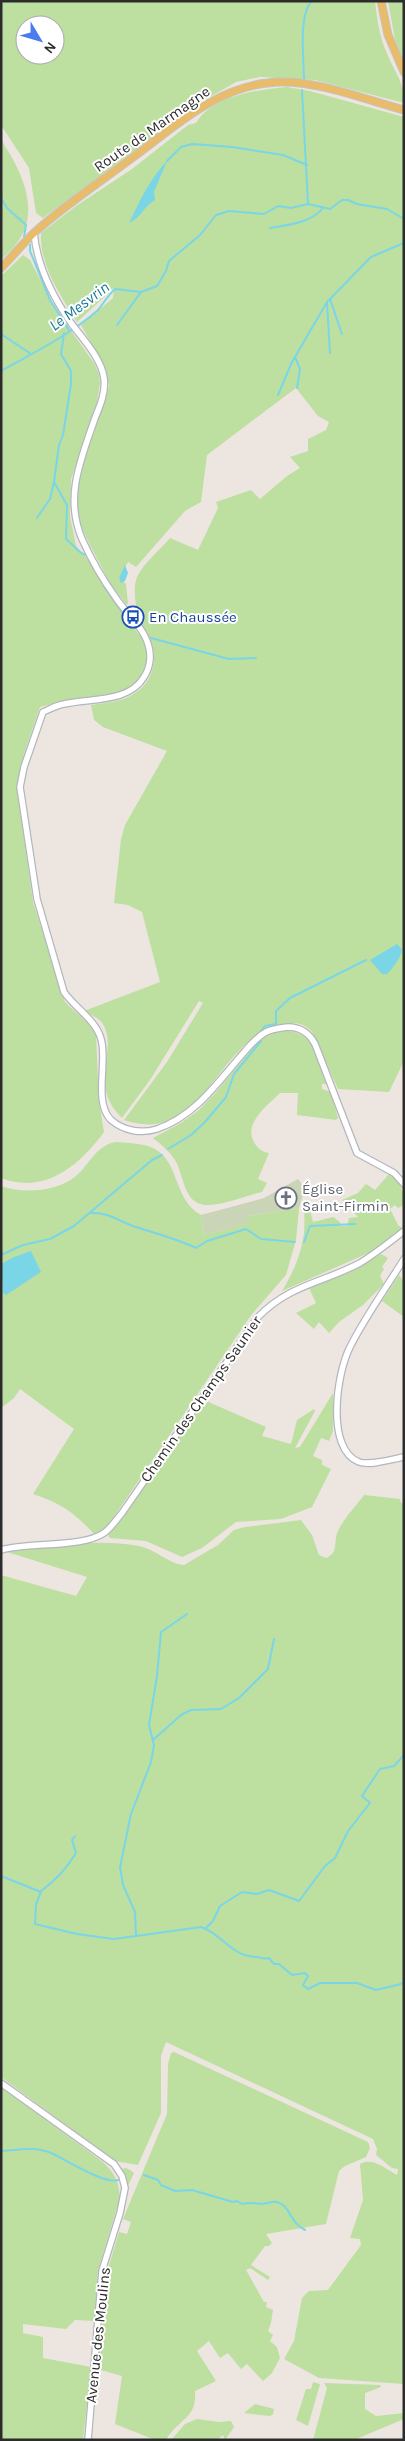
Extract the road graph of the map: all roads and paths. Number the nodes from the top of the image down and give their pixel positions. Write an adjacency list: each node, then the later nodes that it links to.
1 (381, 1): 2 (main road)
2 (404, 72)
3 (404, 110): 4 (main road, Route de Marmagne)
4 (34, 233): 5 (main road, Route de Marmagne); 6 (street)
5 (1, 268)
6 (404, 1184)
7 (404, 1231): 10 (street, Chemin des Champs Saunier)
8 (404, 1260): 9 (street)
9 (404, 1457)
10 (1, 1550)
11 (1, 2083): 12 (street, Avenue des Moulins)
12 (88, 2440)

